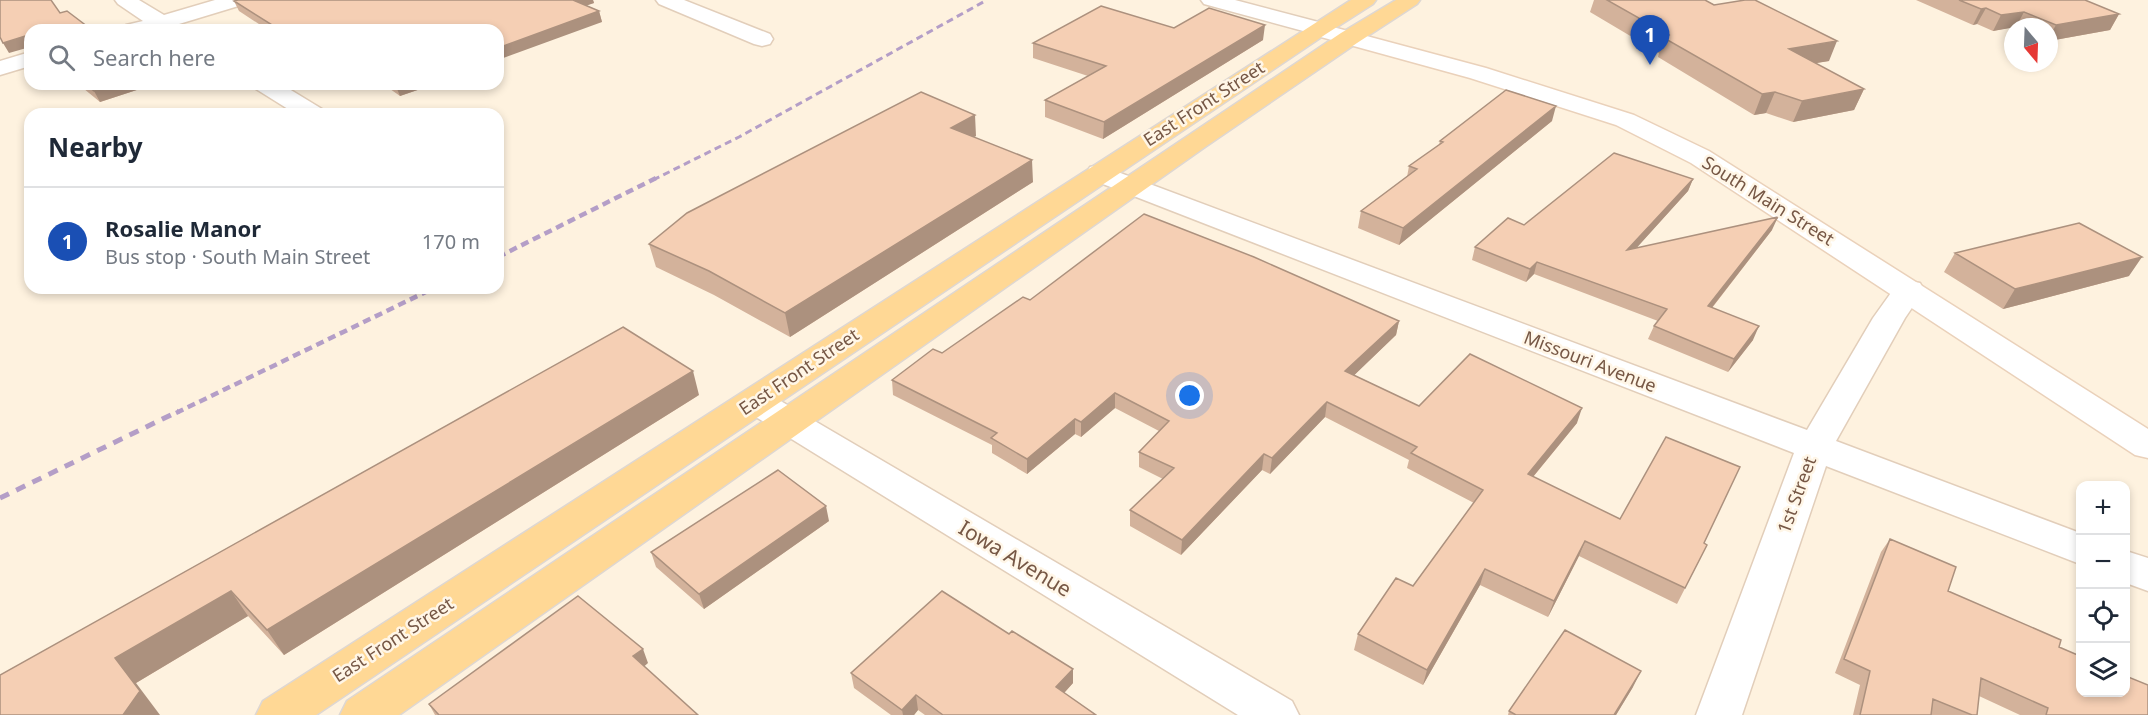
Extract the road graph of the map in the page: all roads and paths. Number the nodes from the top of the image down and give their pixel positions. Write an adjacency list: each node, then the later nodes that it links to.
1 (125, 0): 7 (street)
2 (238, 0): 8 (street)
3 (666, 0): 11 (street)
4 (1211, 0): 9 (street, South Main Street)
5 (1366, 0): 9 (main road, East Front Street)
6 (1410, 0): 10 (main road, East Front Street)
7 (165, 24)
8 (173, 24)
9 (1318, 29): 10 (street, South Main Street); 16 (main road, East Front Street)
10 (1350, 38): 17 (main road, East Front Street); 18 (street, South Main Street)
11 (762, 39)
12 (24, 61): 13 (street)
13 (0, 68)
14 (274, 90): 15 (street)
15 (304, 108)
16 (1099, 173): 17 (street, Missouri Avenue); 19 (main road, East Front Street)
17 (1132, 186): 20 (main road, East Front Street); 22 (street, Missouri Avenue)
18 (1909, 290): 21 (street, South Main Street); 22 (street, 1st Street)
19 (755, 401): 20 (street, Iowa Avenue); 26 (main road, East Front Street)
20 (789, 422): 27 (main road, East Front Street); 28 (street, Iowa Avenue)
21 (2148, 446)
22 (1814, 448): 23 (street, Missouri Avenue); 29 (street, 1st Street)
23 (2076, 547)
24 (2130, 568): 25 (street)
25 (2148, 575)
26 (279, 715)
27 (363, 715)
28 (1276, 715)
29 (1719, 715)

